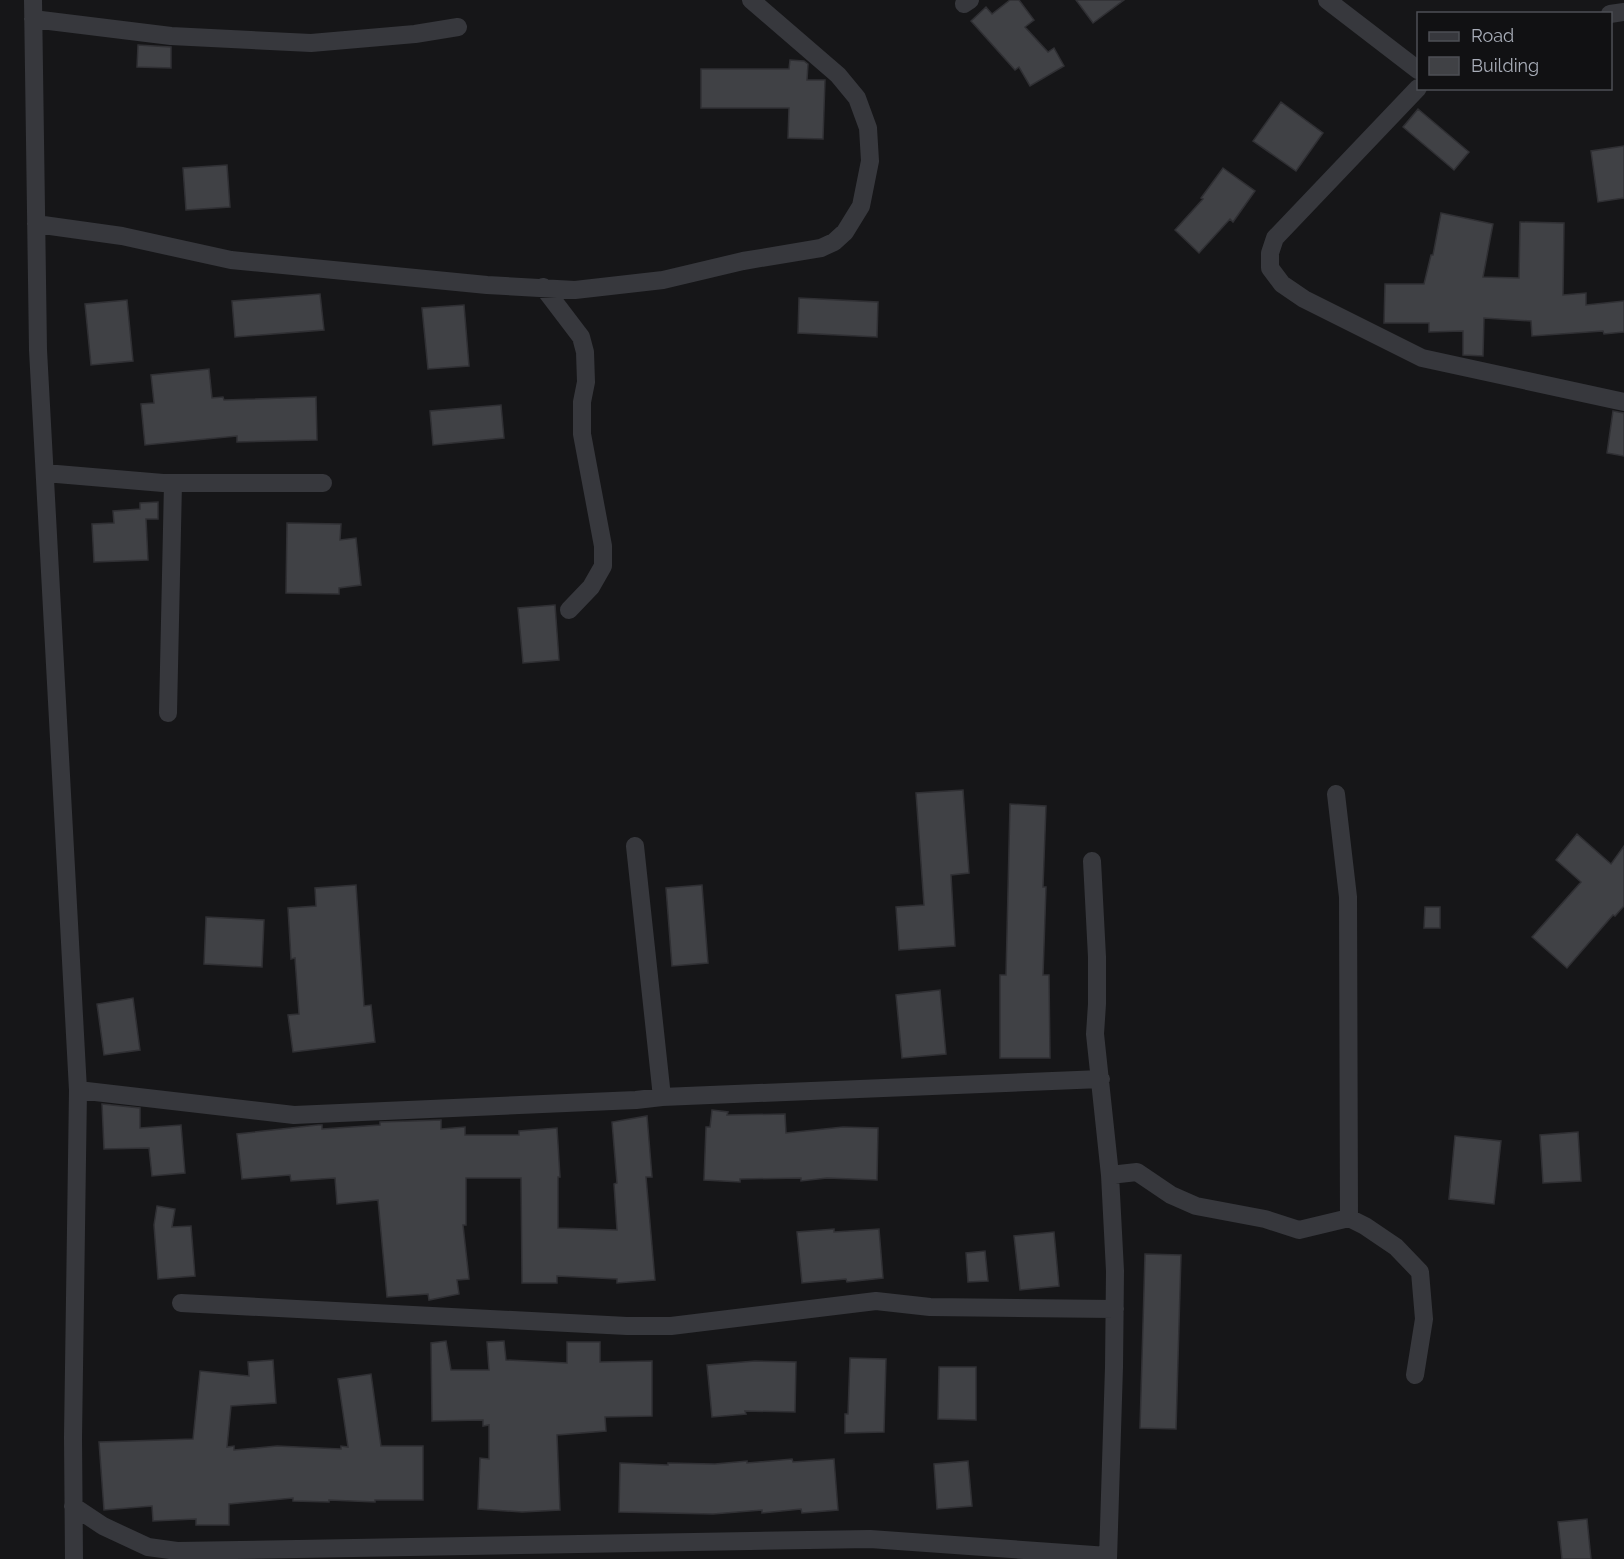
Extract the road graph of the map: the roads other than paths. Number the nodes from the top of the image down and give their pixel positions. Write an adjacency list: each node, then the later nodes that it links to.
1 (33, 0): 4 (street)
2 (751, 0): 9 (street)
3 (1327, 0): 6 (street)
4 (33, 19): 5 (street); 8 (street)
5 (458, 27)
6 (1417, 68)
7 (1417, 90): 10 (street)
8 (36, 224): 9 (street); 11 (street)
9 (543, 287): 14 (street)
10 (1624, 402)
11 (45, 473): 12 (street); 20 (street)
12 (173, 483): 13 (street); 15 (street)
13 (324, 483)
14 (568, 610)
15 (168, 713)
16 (1336, 794): 23 (street)
17 (635, 846): 21 (street)
18 (1092, 861): 19 (street)
19 (1101, 1079): 21 (street); 22 (street)
20 (78, 1090): 21 (street); 27 (street)
21 (662, 1097)
22 (1110, 1175): 23 (street); 25 (street)
23 (1349, 1218): 26 (street)
24 (181, 1303): 25 (street)
25 (1115, 1309): 28 (street)
26 (1414, 1375)
27 (74, 1506): 28 (street); 29 (street)
28 (1108, 1558)
29 (74, 1559)

